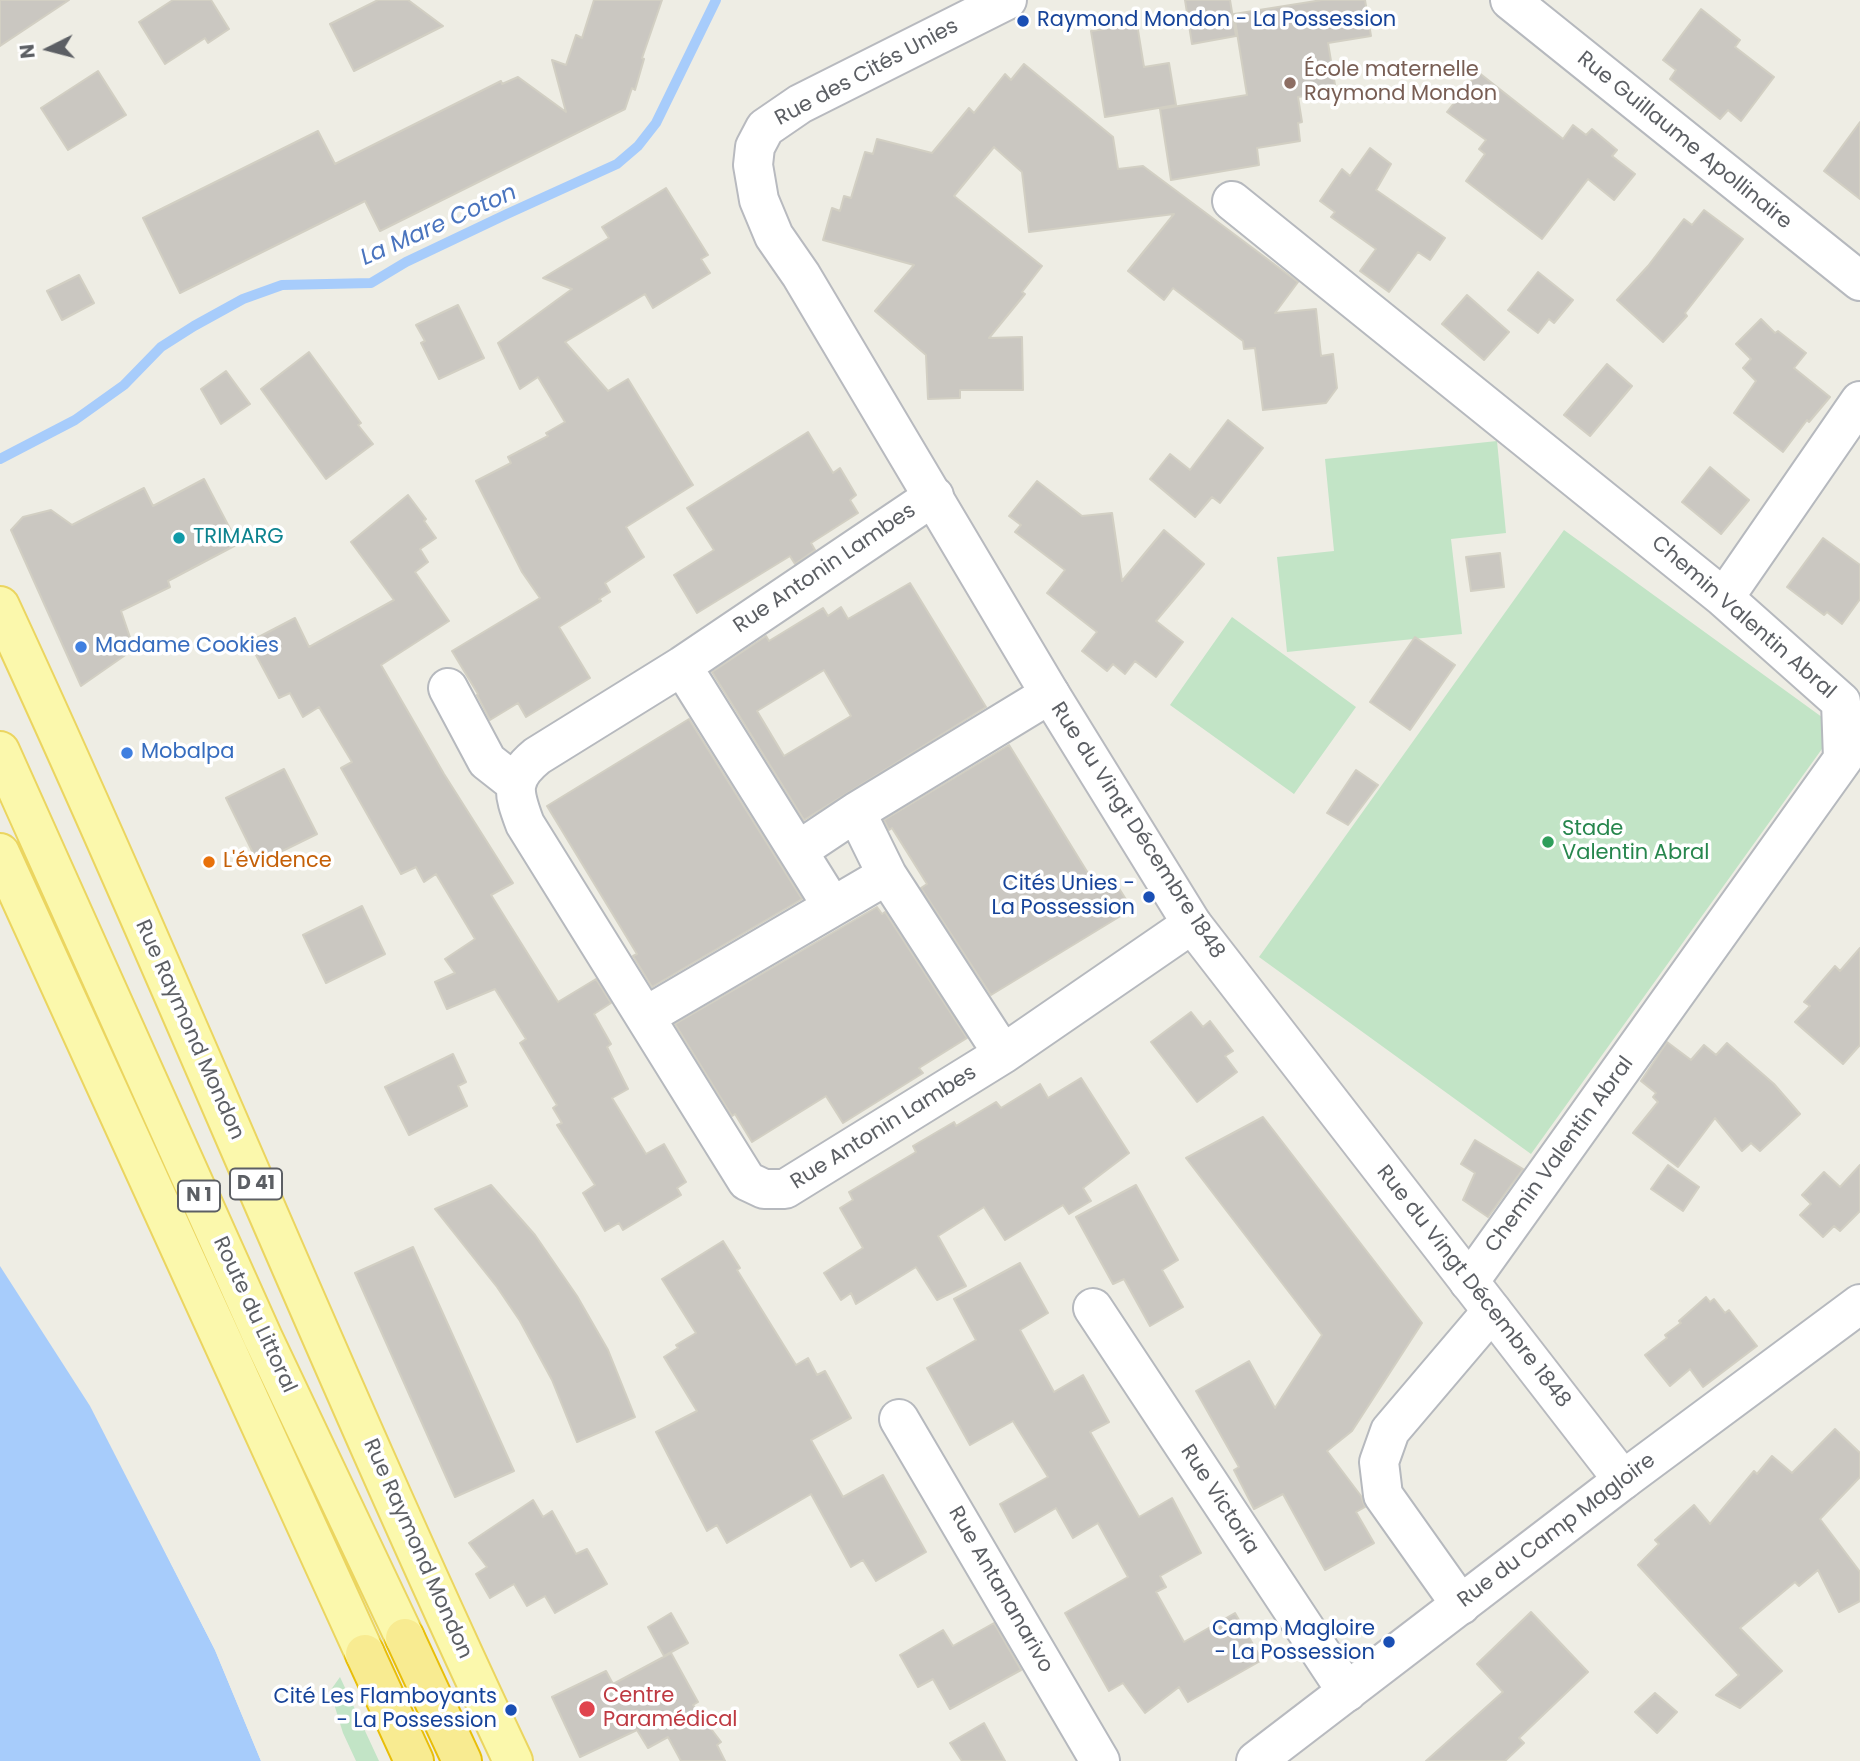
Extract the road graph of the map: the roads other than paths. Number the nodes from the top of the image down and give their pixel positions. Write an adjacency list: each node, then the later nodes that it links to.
1 (1007, 0): 3 (street, Rue des Cités Unies)
2 (1510, 0): 5 (street, Rue Guillaume Apollinaire)
3 (765, 128): 7 (street, Rue du Vingt Décembre 1848)
4 (1232, 201): 8 (street, Chemin Valentin Abral)
5 (1860, 281)
6 (1860, 401): 8 (street)
7 (934, 496): 10 (street, Rue Antonin Lambes); 12 (street, Rue du Vingt Décembre 1848)
8 (1724, 598): 23 (street, Chemin Valentin Abral)
9 (0, 606): 34 (main road, Rue Raymond Mondon / D 41)
10 (682, 666): 14 (street, Rue Antonin Lambes); 16 (street)
11 (448, 688): 14 (street)
12 (1050, 694): 15 (street); 20 (street, Rue du Vingt Décembre 1848)
13 (0, 751): 29 (main road, Route du Littoral / N 1)
14 (515, 783): 21 (street, Rue Antonin Lambes)
15 (856, 812): 16 (street); 18 (street)
16 (799, 850): 19 (street)
17 (0, 853): 30 (main road, Route du Littoral / N 1)
18 (887, 876): 19 (street); 22 (street)
19 (832, 906): 21 (street)
20 (1192, 924): 22 (street, Rue Antonin Lambes); 23 (street, Rue du Vingt Décembre 1848)
21 (646, 1016): 22 (street, Rue Antonin Lambes)
22 (1003, 1054)
23 (1481, 1297): 27 (street, Rue du Vingt Décembre 1848); 28 (street, Chemin Valentin Abral)
24 (1860, 1304): 27 (street, Rue du Camp Magloire)
25 (1093, 1308): 31 (street, Rue Victoria)
26 (900, 1419): 35 (street, Rue Antananarivo)
27 (1623, 1480): 28 (street, Rue du Camp Magloire)
28 (1461, 1605): 31 (street, Rue du Camp Magloire)
29 (405, 1638): 33 (highway, Route du Littoral / N 1)
30 (365, 1654): 32 (highway, Route du Littoral / N 1)
31 (1347, 1692): 36 (street, Rue du Camp Magloire)
32 (414, 1761)
33 (462, 1761)
34 (513, 1761)
35 (1100, 1761)
36 (1256, 1761)

